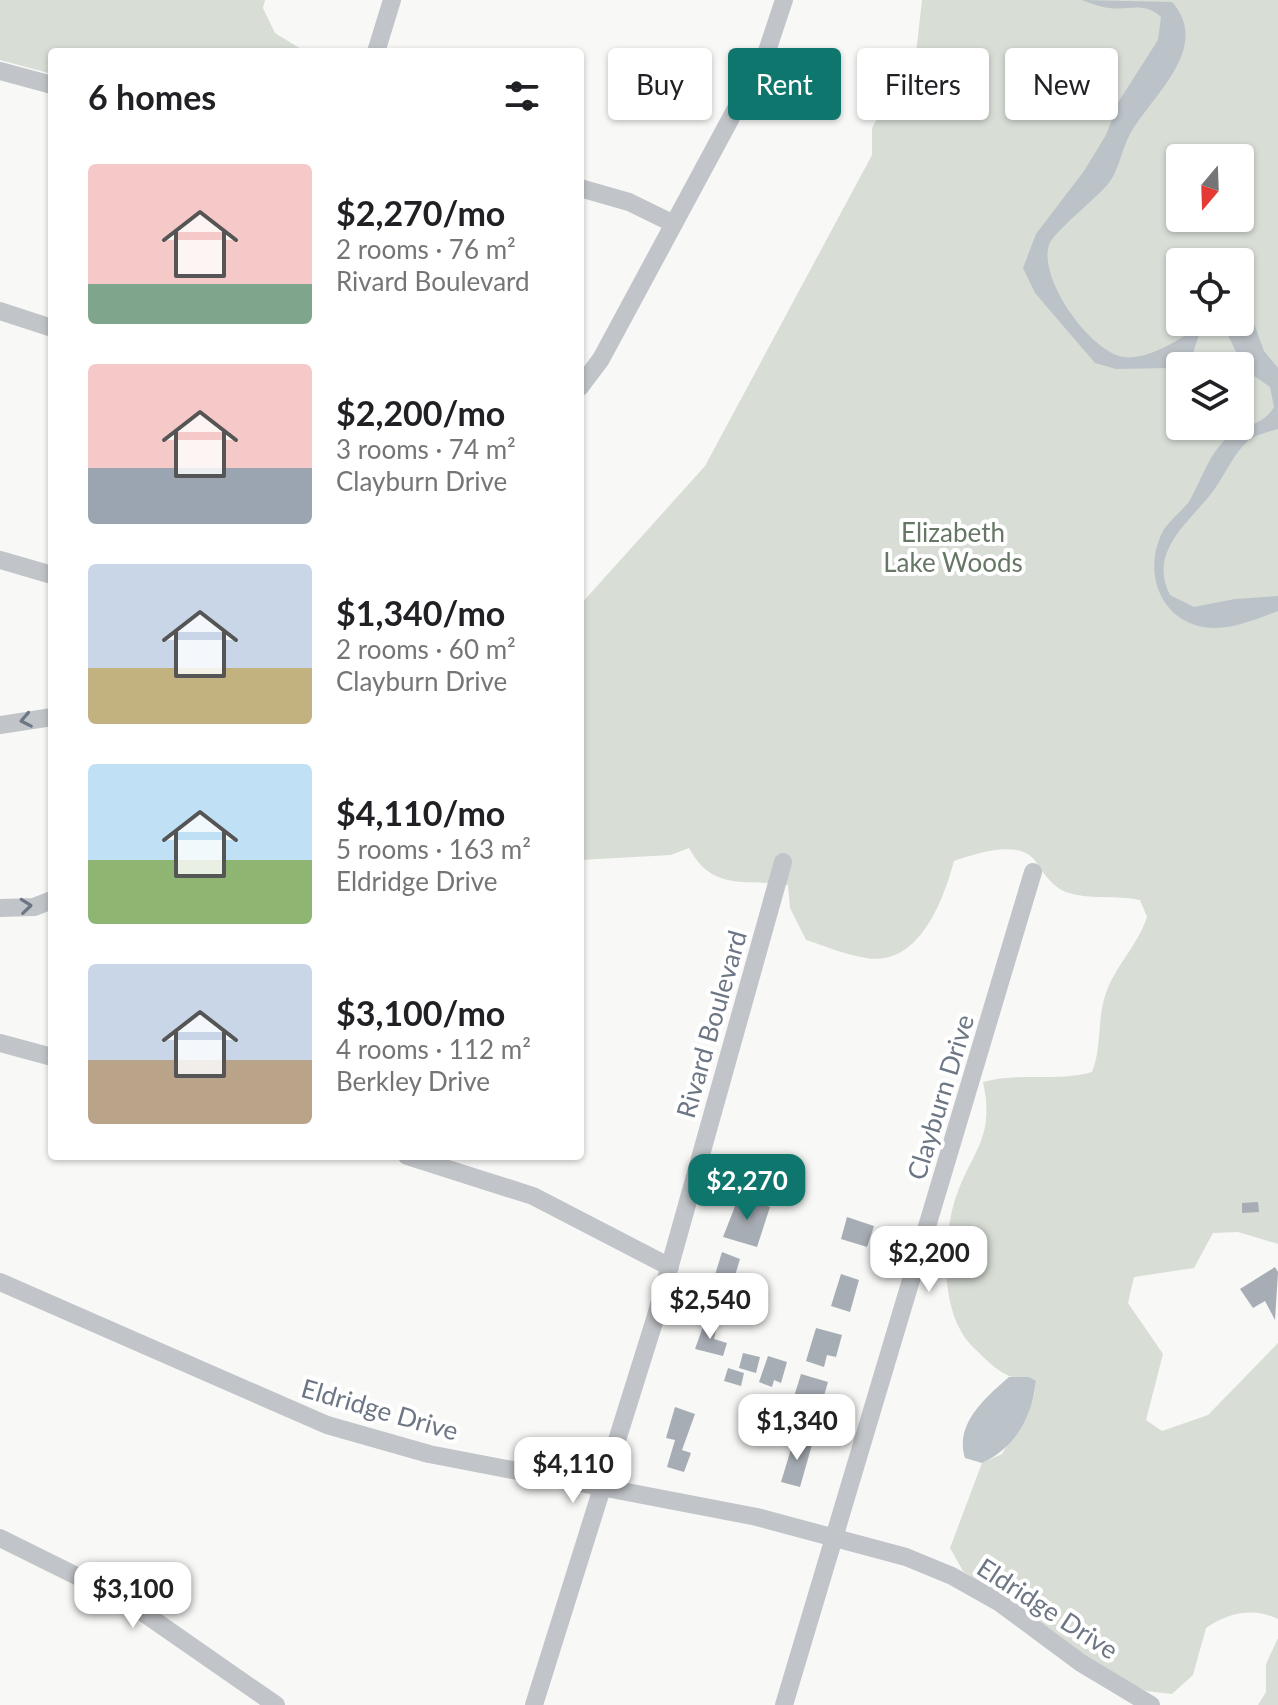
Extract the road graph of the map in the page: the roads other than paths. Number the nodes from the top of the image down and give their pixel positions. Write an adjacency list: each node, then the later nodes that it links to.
1 (392, 0): 3 (street)
2 (784, 0): 7 (street)
3 (377, 48)
4 (0, 71): 5 (street)
5 (48, 84)
6 (584, 189): 7 (street)
7 (672, 223): 10 (street)
8 (0, 311): 9 (street)
9 (48, 327)
10 (584, 382)
11 (0, 560): 12 (street)
12 (48, 574)
13 (48, 718): 14 (street, one-way to 14)
14 (0, 725)
15 (783, 862): 22 (street, Rivard Boulevard)
16 (1033, 872): 25 (street, Clayburn Drive)
17 (48, 902): 18 (street, one-way to 17)
18 (0, 908)
19 (0, 1043): 20 (street)
20 (48, 1056)
21 (452, 1162): 22 (street)
22 (670, 1267): 24 (street, Rivard Boulevard)
23 (0, 1282): 24 (street, Eldridge Drive)
24 (601, 1489): 25 (street, Eldridge Drive); 28 (street, Rivard Boulevard)
25 (833, 1536): 29 (street, Clayburn Drive); 30 (street, Eldridge Drive)
26 (0, 1538): 27 (street)
27 (276, 1705)
28 (534, 1705)
29 (784, 1705)
30 (1151, 1705)

